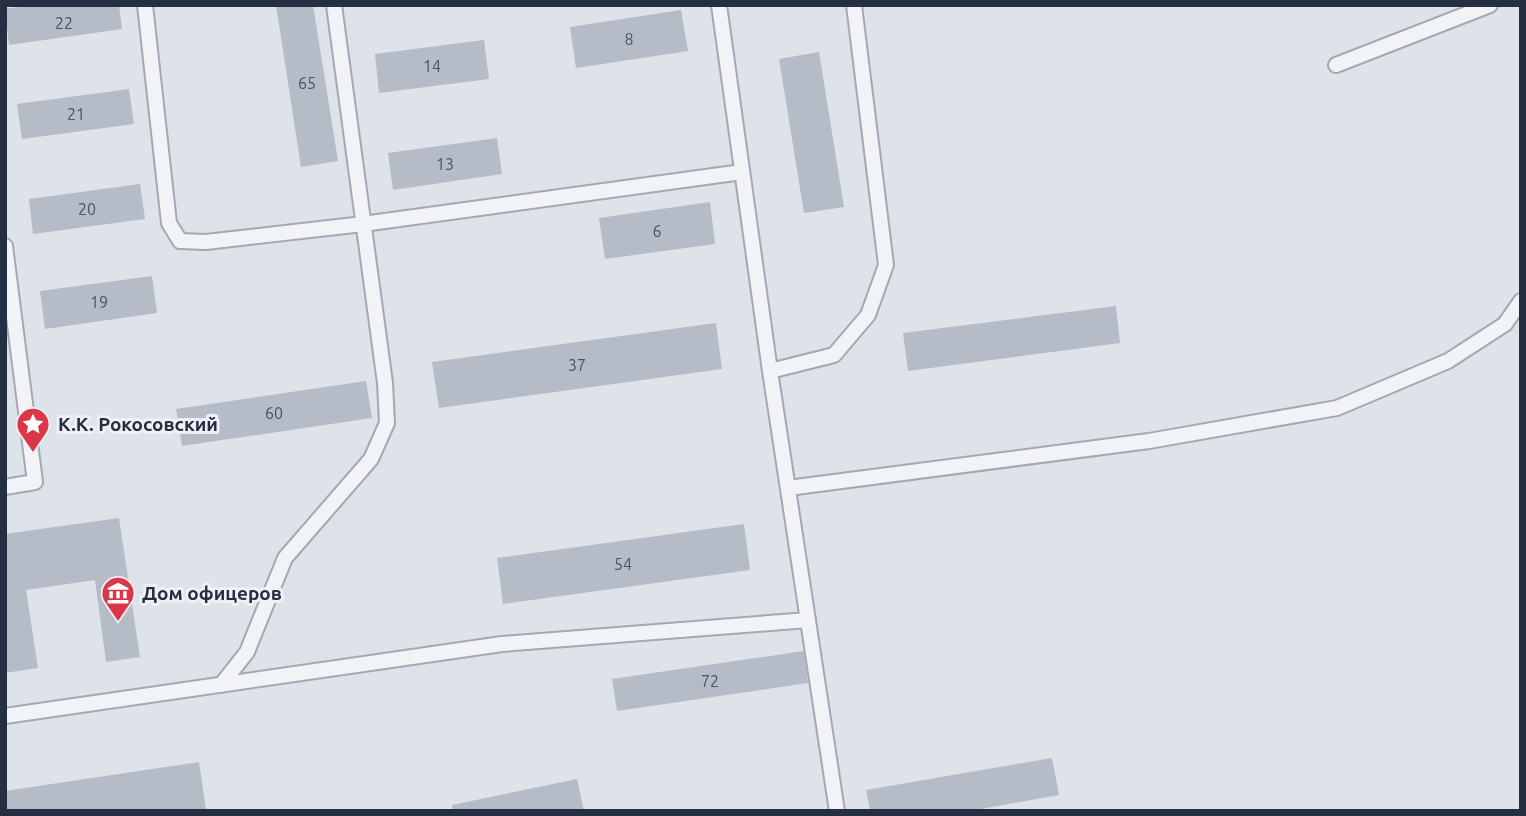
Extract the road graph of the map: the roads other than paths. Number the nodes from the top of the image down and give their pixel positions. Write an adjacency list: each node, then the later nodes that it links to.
1 (145, 5): 8 (lane)
2 (334, 5): 8 (lane)
3 (719, 5): 7 (lane)
4 (854, 5): 12 (lane)
5 (1490, 5): 6 (lane)
6 (1336, 65)
7 (742, 172): 8 (lane); 12 (lane)
8 (363, 224): 16 (lane)
9 (5, 246): 10 (lane)
10 (7, 268): 13 (lane)
11 (1521, 301): 14 (lane)
12 (770, 370): 14 (lane)
13 (5, 487)
14 (788, 488): 15 (lane)
15 (808, 620): 16 (lane); 18 (lane)
16 (221, 685): 17 (lane)
17 (5, 716)
18 (837, 811)

